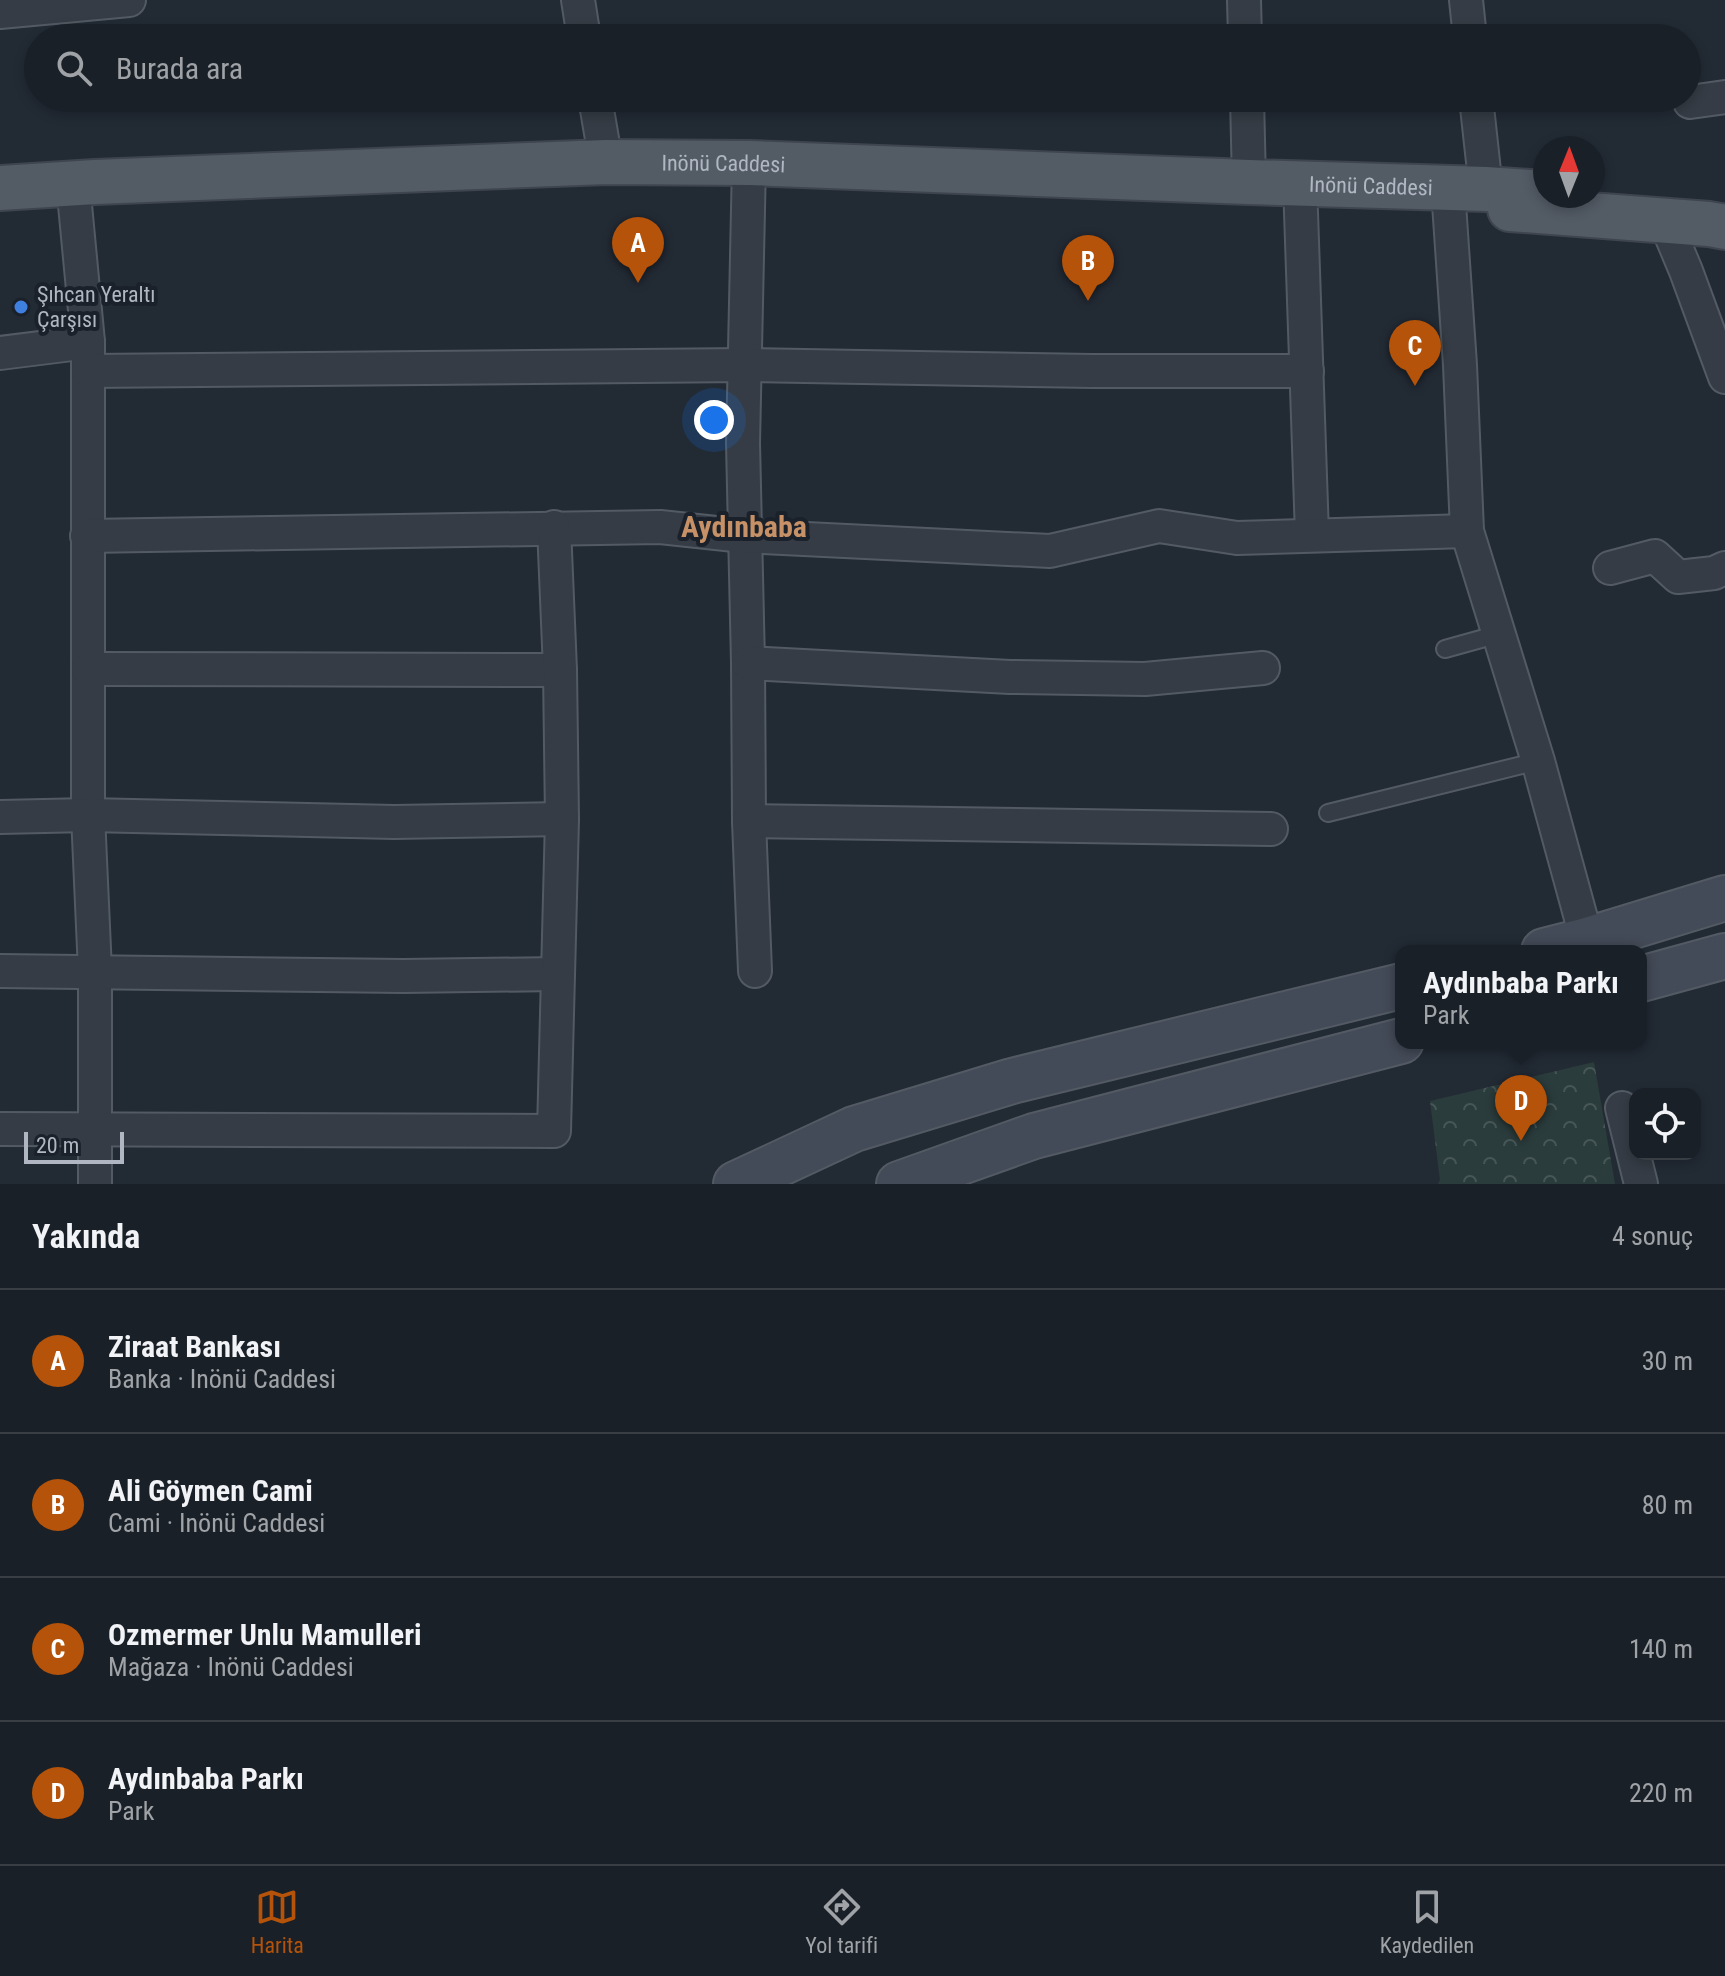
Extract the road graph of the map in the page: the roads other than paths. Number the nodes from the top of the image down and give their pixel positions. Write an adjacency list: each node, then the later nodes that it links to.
1 (129, 0): 5 (street)
2 (578, 0): 6 (street)
3 (1244, 0): 7 (street)
4 (1466, 0): 8 (street)
5 (0, 12)
6 (582, 24)
7 (1245, 24)
8 (1469, 24)
9 (1725, 97): 10 (street)
10 (1701, 100)
11 (597, 112): 14 (street)
12 (1247, 112): 16 (street)
13 (1475, 112): 20 (street)
14 (606, 162): 15 (main road, Inönü Caddesi); 18 (main road, Inönü Caddesi)
15 (749, 163): 16 (main road, Inönü Caddesi); 28 (street)
16 (1249, 182): 17 (main road, Inönü Caddesi)
17 (1300, 183): 20 (main road, Inönü Caddesi); 29 (street)
18 (73, 184): 19 (main road, Inönü Caddesi); 27 (street)
19 (0, 188)
20 (1467, 189): 21 (main road, Inönü Caddesi); 24 (main road, Inönü Caddesi); 32 (street)
21 (1533, 192)
22 (1605, 198): 23 (main road)
23 (1725, 207)
24 (1665, 221): 25 (main road, Inönü Caddesi); 30 (street)
25 (1725, 227)
26 (0, 353): 27 (street)
27 (88, 357): 28 (street); 34 (street)
28 (745, 365): 29 (street); 35 (street)
29 (1307, 371): 33 (street)
30 (1725, 377)
31 (554, 527): 34 (street); 35 (street); 43 (street)
32 (1467, 531): 33 (street); 38 (street)
33 (1312, 535): 35 (street)
34 (87, 536): 42 (street)
35 (744, 536): 40 (street)
36 (1610, 568): 37 (street)
37 (1725, 568)
38 (1499, 634): 39 (lane); 44 (street)
39 (1445, 649)
40 (748, 663): 41 (street); 49 (street)
41 (1263, 668)
42 (88, 669): 43 (street); 46 (street)
43 (560, 670): 48 (street)
44 (1538, 761): 45 (lane); 52 (street)
45 (1328, 813)
46 (88, 815): 47 (street); 48 (street); 56 (street)
47 (0, 817)
48 (562, 819): 58 (street)
49 (749, 821): 50 (street); 57 (street)
50 (1271, 829)
51 (1725, 898): 52 (main road)
52 (1587, 940): 53 (main road)
53 (1567, 945)
54 (1725, 956): 59 (main road)
55 (0, 971): 56 (street)
56 (95, 971): 58 (street); 64 (street)
57 (755, 971)
58 (558, 974): 64 (street)
59 (1647, 977)
60 (1395, 987): 66 (main road)
61 (1395, 1043): 67 (main road)
62 (1622, 1108): 68 (street)
63 (0, 1129): 64 (street)
64 (94, 1130): 65 (street)
65 (95, 1184)
66 (736, 1184)
67 (899, 1184)
68 (1641, 1184)

